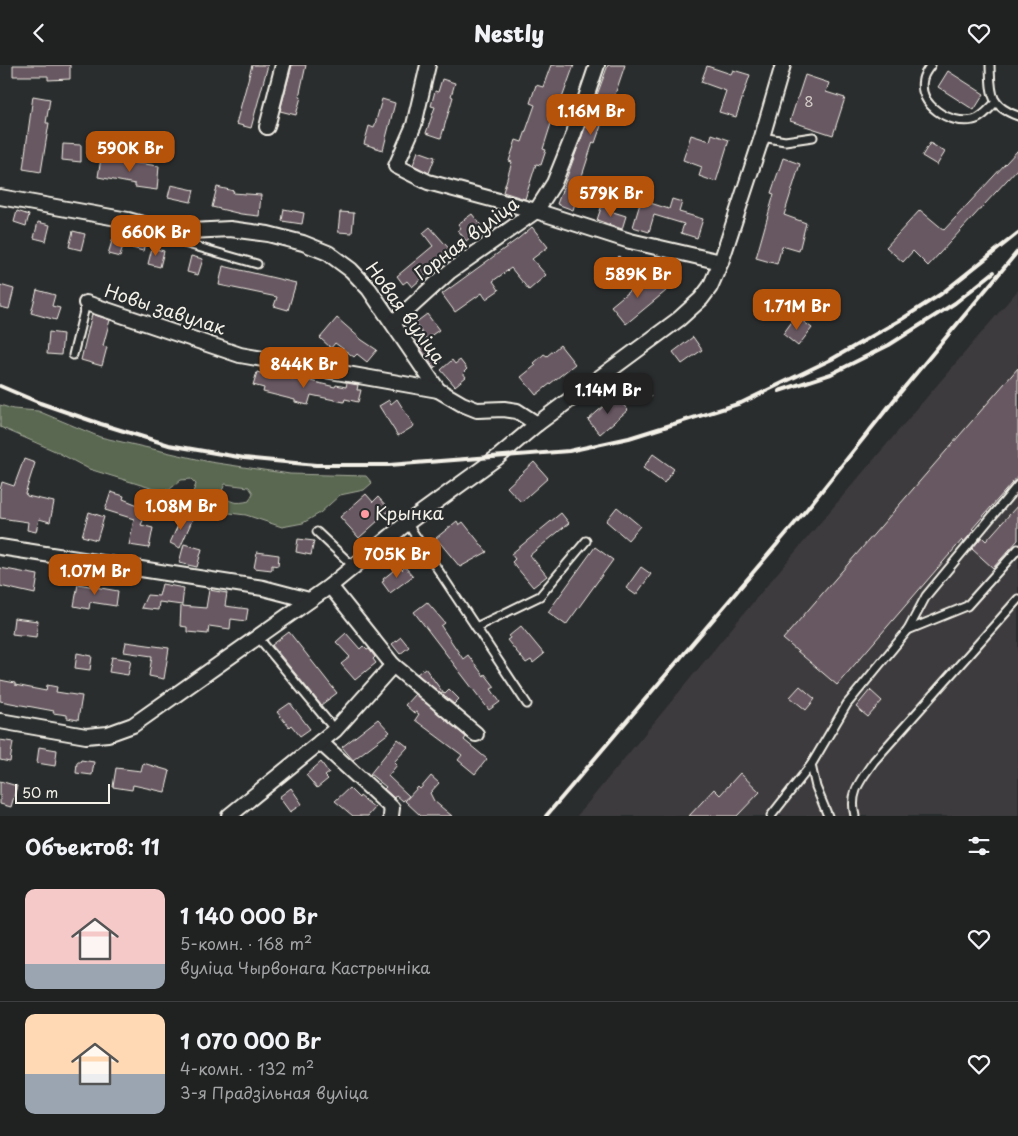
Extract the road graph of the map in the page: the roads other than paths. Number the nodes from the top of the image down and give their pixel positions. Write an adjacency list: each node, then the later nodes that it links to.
1 (283, 65): 9 (street)
2 (428, 65): 13 (street)
3 (597, 65): 13 (street, Горная вуліца)
4 (783, 65): 10 (street)
5 (931, 65): 7 (lane)
6 (990, 65): 7 (lane)
7 (995, 103): 8 (lane)
8 (1018, 116)
9 (267, 127)
10 (762, 137): 11 (lane); 15 (street)
11 (813, 137)
12 (0, 197): 14 (street, Новая вуліца)
13 (536, 211): 15 (street); 18 (street, Горная вуліца)
14 (171, 232): 16 (lane); 18 (street, Новая вуліца)
15 (721, 262): 21 (street)
16 (257, 263)
17 (86, 303): 19 (lane); 20 (street, Новы завулак)
18 (392, 323): 20 (street, Новая вуліца)
19 (74, 355)
20 (438, 390): 21 (street, Новая вуліца)
21 (537, 424): 23 (street)
22 (1018, 485): 33 (lane)
23 (407, 523): 28 (street); 32 (lane)
24 (316, 532): 28 (lane)
25 (586, 541): 32 (lane)
26 (0, 547): 31 (street)
27 (1018, 549): 33 (lane)
28 (353, 566): 29 (street)
29 (330, 586): 31 (street); 35 (street)
30 (1018, 599): 46 (lane)
31 (309, 600): 34 (street)
32 (476, 627): 36 (lane)
33 (908, 630): 41 (lane)
34 (257, 636): 37 (street); 38 (lane)
35 (393, 665): 38 (street); 39 (street)
36 (527, 703)
37 (0, 721)
38 (335, 730): 40 (street)
39 (476, 734)
40 (320, 742): 42 (street); 43 (street)
41 (811, 765): 44 (lane); 45 (lane)
42 (229, 816)
43 (391, 816)
44 (771, 816)
45 (828, 816)
46 (855, 816)

